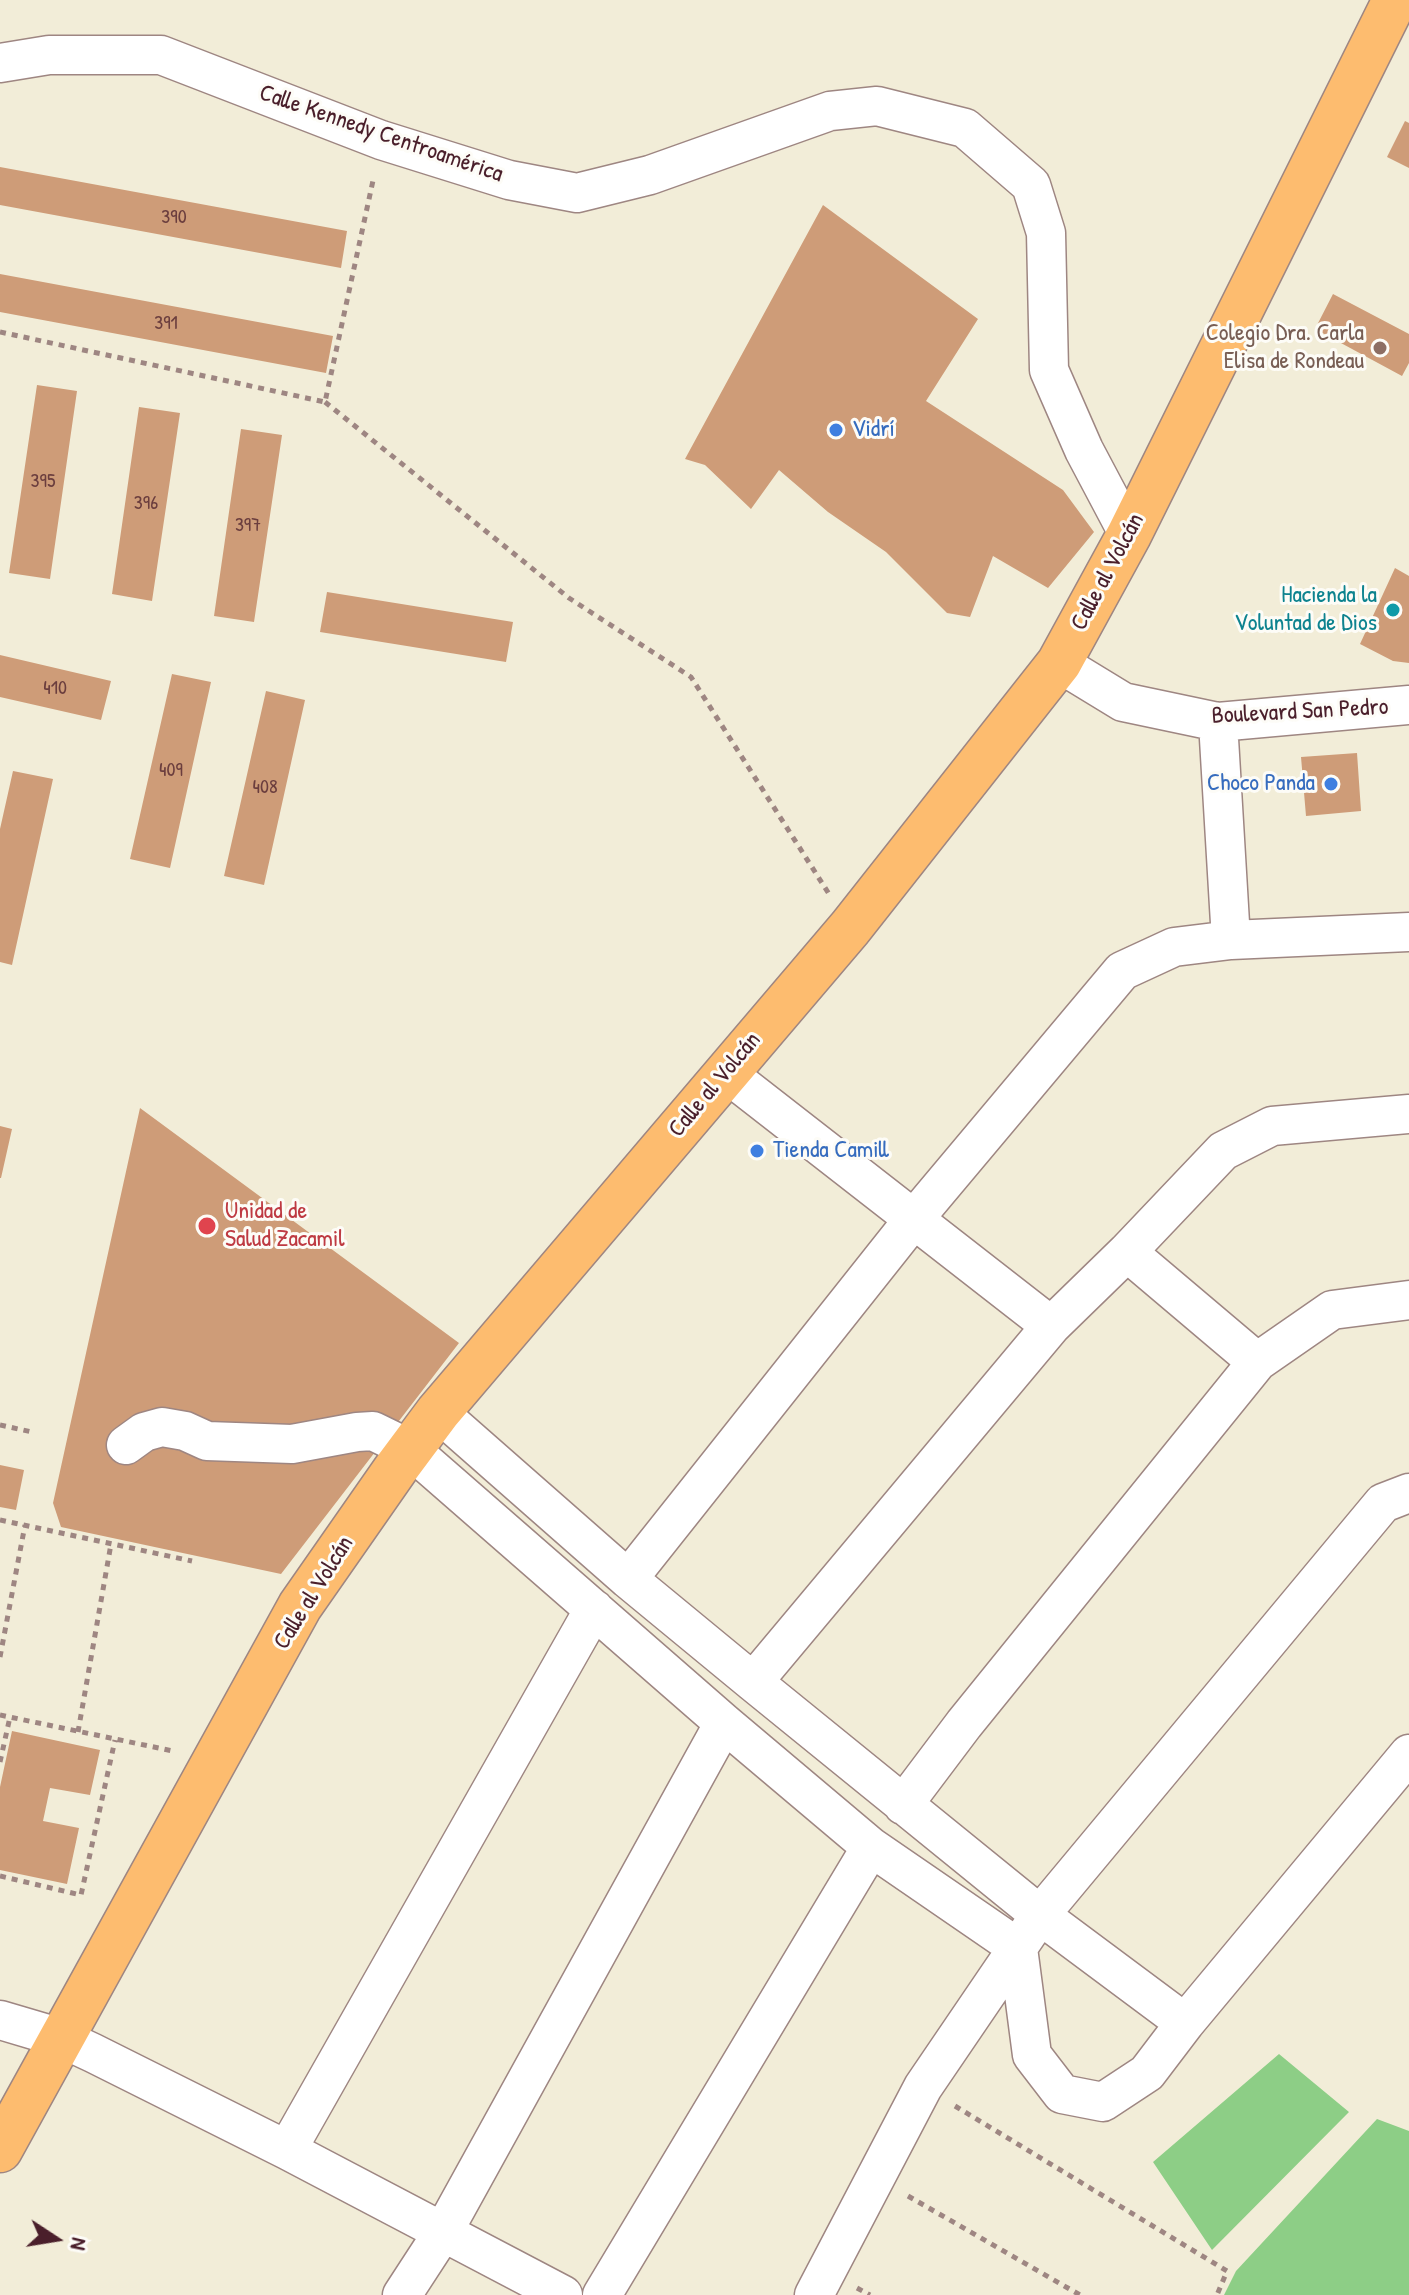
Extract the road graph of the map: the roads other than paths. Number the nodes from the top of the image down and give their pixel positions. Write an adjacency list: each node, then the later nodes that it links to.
1 (1395, 0): 3 (main road, Calle al Volcán)
2 (0, 63): 3 (street, Calle Kennedy Centroamérica)
3 (1129, 535): 4 (main road, Calle al Volcán)
4 (1059, 663): 6 (street, Boulevard San Pedro); 9 (main road, Calle al Volcán)
5 (1409, 705): 6 (street, Boulevard San Pedro)
6 (1218, 722): 8 (street)
7 (1409, 932): 8 (street)
8 (1231, 940): 11 (street)
9 (725, 1072): 11 (street); 16 (main road, Calle al Volcán)
10 (1409, 1114): 12 (street)
11 (913, 1220): 14 (street); 22 (street)
12 (1127, 1252): 14 (street); 15 (street)
13 (1409, 1300): 15 (street)
14 (1051, 1326): 24 (street)
15 (1257, 1362): 27 (street)
16 (438, 1412): 18 (main road, Calle al Volcán); 20 (street)
17 (126, 1445): 18 (street)
18 (410, 1449): 21 (street); 33 (main road, Calle al Volcán)
19 (1409, 1493): 29 (street)
20 (547, 1509): 21 (street); 22 (street)
21 (516, 1541): 23 (street)
22 (628, 1579): 24 (street)
23 (594, 1609): 25 (street); 35 (street)
24 (753, 1682): 27 (street)
25 (724, 1723): 28 (street); 36 (street)
26 (1409, 1754): 32 (street)
27 (903, 1805): 29 (street)
28 (871, 1847): 30 (street); 39 (street)
29 (1040, 1915): 30 (street); 32 (street)
30 (1018, 1948): 32 (street); 40 (street)
31 (0, 2020): 33 (street)
32 (1185, 2023)
33 (61, 2038): 34 (main road, Calle al Volcán); 35 (street)
34 (0, 2150)
35 (287, 2150): 36 (street)
36 (443, 2232): 37 (street); 38 (street)
37 (402, 2295)
38 (563, 2295)
39 (602, 2295)
40 (814, 2295)

